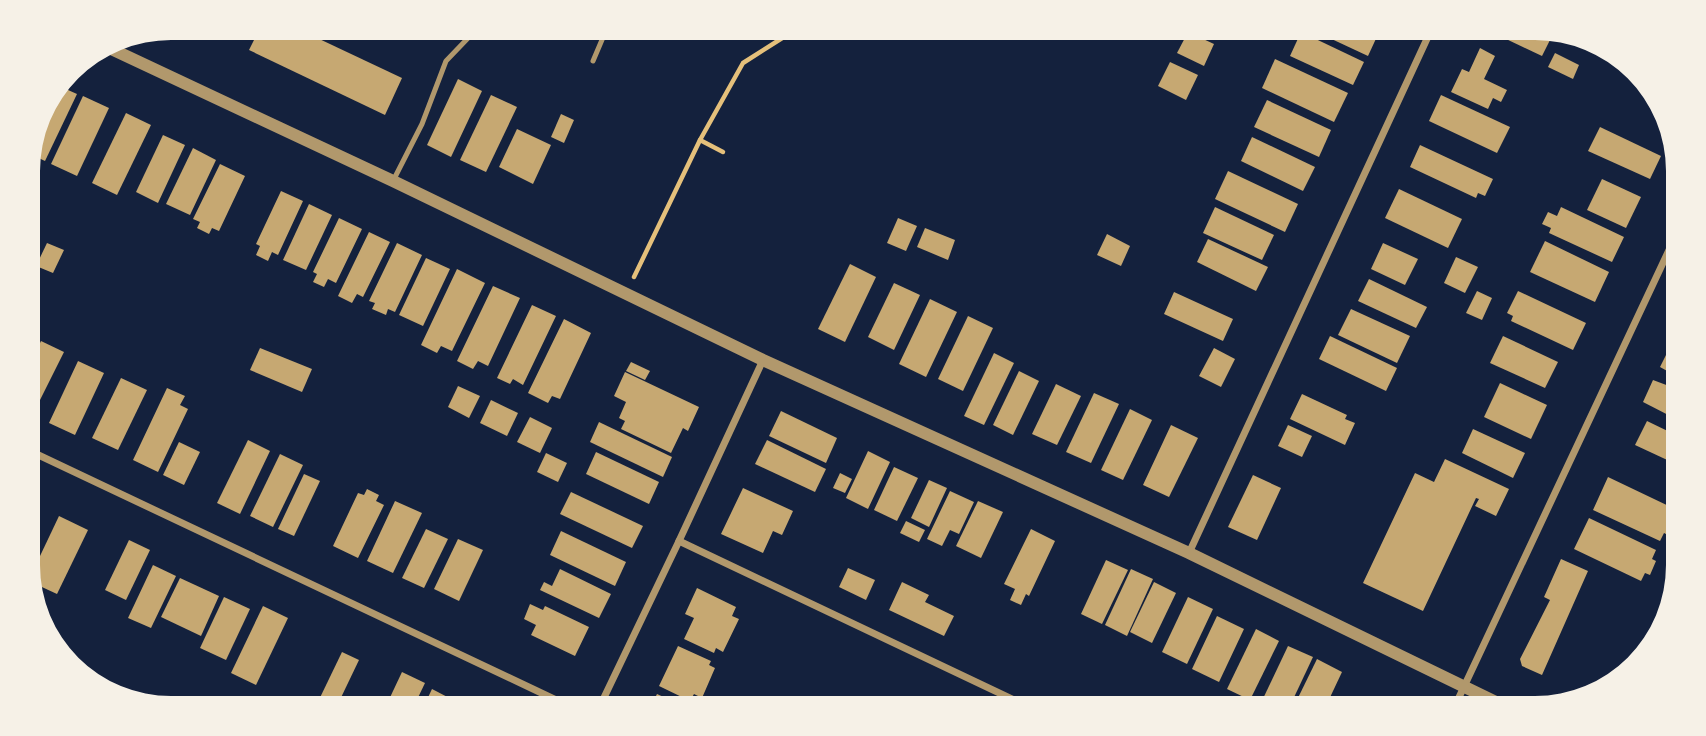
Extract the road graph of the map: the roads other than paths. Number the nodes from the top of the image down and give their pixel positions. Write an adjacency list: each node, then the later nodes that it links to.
1 (466, 40): 6 (lane)
2 (602, 40): 5 (lane)
3 (1426, 40): 11 (street)
4 (118, 52): 6 (street)
5 (593, 61)
6 (393, 181): 8 (street)
7 (1666, 256): 12 (street)
8 (762, 360): 10 (street); 11 (street)
9 (40, 456): 16 (street)
10 (679, 541): 13 (street); 17 (street)
11 (1189, 553): 12 (street)
12 (1464, 687): 14 (street); 15 (street)
13 (1004, 695)
14 (1460, 695)
15 (1481, 695)
16 (547, 696)
17 (605, 696)

